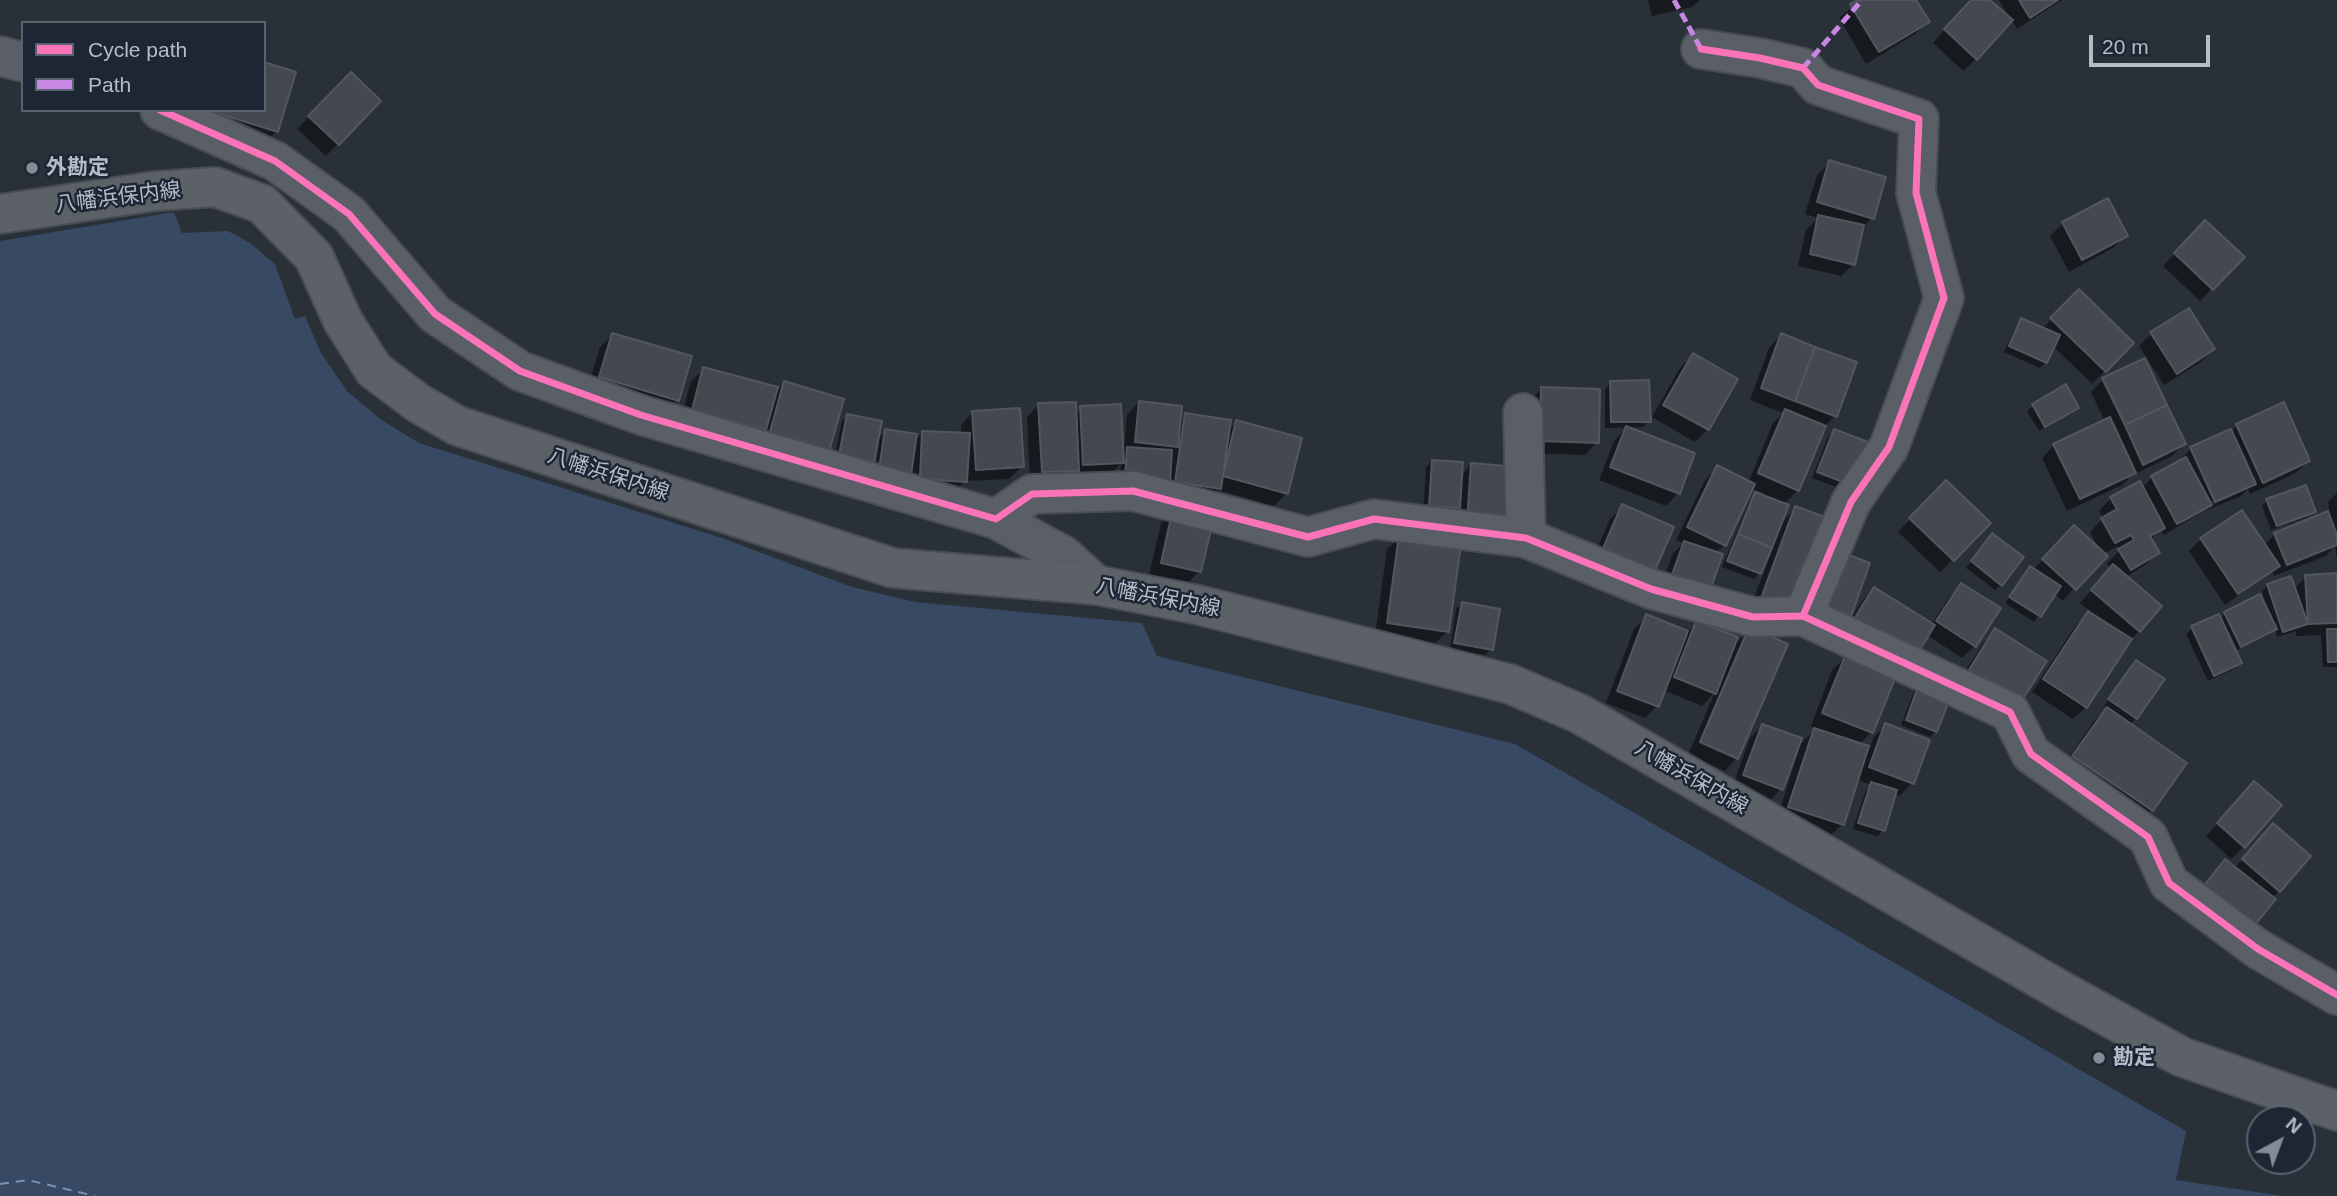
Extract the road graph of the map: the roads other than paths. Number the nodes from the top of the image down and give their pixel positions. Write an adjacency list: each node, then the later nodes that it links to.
1 (1701, 49): 12 (street)
2 (0, 56): 3 (street)
3 (21, 61)
4 (165, 112): 5 (street)
5 (275, 161): 6 (street); 9 (street)
6 (262, 204): 7 (main road, 八幡浜保内線); 11 (main road, 八幡浜保内線)
7 (0, 214)
8 (1523, 413): 10 (street)
9 (996, 519): 10 (street); 11 (street)
10 (1526, 538): 12 (street)
11 (1097, 585): 14 (main road, 八幡浜保内線)
12 (1803, 616): 13 (street)
13 (2337, 995)
14 (2337, 1111)

